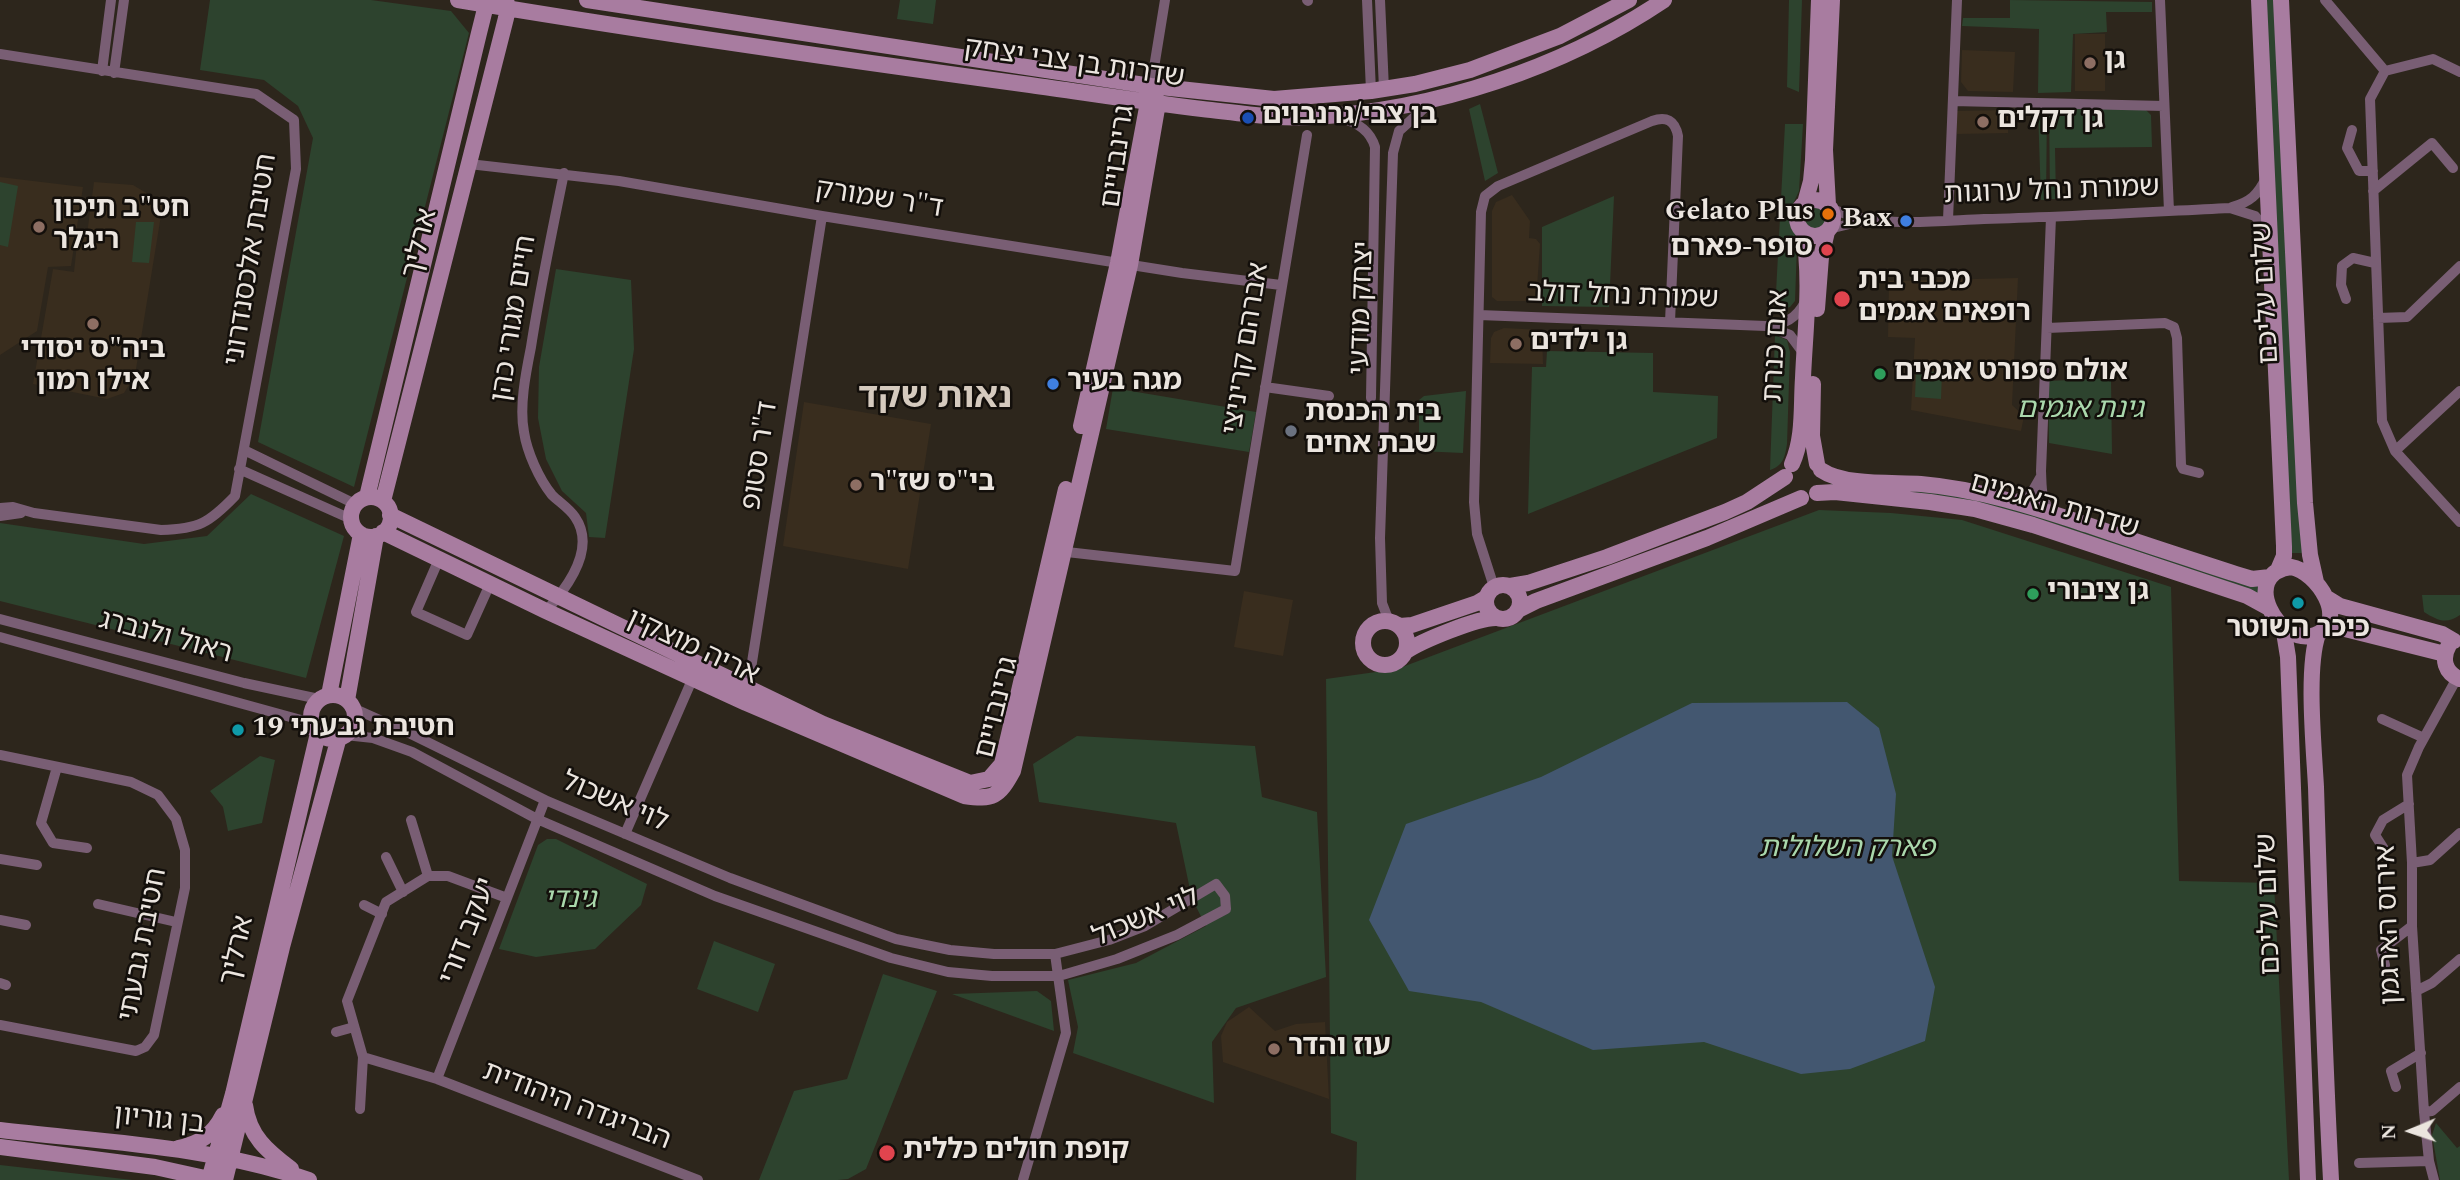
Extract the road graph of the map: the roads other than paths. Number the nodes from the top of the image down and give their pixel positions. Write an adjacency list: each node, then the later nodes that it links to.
1 (111, 0): 23 (street)
2 (124, 0): 26 (street)
3 (457, 0): 17 (street, שדרות בן צבי יצחק); 20 (street)
4 (587, 0): 19 (street, שדרות בן צבי יצחק)
5 (1165, 0): 28 (street)
6 (1367, 0): 27 (street)
7 (1380, 0): 27 (street)
8 (1629, 0): 27 (street, שדרות בן צבי יצחק)
9 (1664, 0): 29 (street, שדרות בן צבי יצחק)
10 (1819, 0): 41 (street)
11 (1832, 0): 42 (street)
12 (1957, 0): 30 (street)
13 (2160, 0): 31 (street)
14 (2259, 0): 39 (street, שלום עליכם)
15 (2281, 0): 89 (street, שלום עליכם)
16 (2325, 0): 24 (street)
17 (488, 2): 18 (street, שדרות בן צבי יצחק); 20 (street, ארליך)
18 (507, 4): 21 (street, שדרות בן צבי יצחק); 35 (street, ארליך)
19 (675, 7): 21 (street); 28 (street, שדרות בן צבי יצחק)
20 (479, 33): 79 (street, ארליך)
21 (670, 35): 28 (street, שדרות בן צבי יצחק)
22 (0, 54): 23 (street, חטיבת אלכסנדרוני)
23 (102, 71): 26 (street, חטיבת אלכסנדרוני)
24 (2385, 71): 25 (street); 37 (street)
25 (2460, 72)
26 (114, 73): 70 (street, חטיבת אלכסנדרוני)
27 (1378, 90): 28 (street, שדרות בן צבי יצחק)
28 (1152, 97): 32 (street, שדרות בן צבי יצחק); 53 (street, גרינבויים)
29 (1437, 97): 32 (street, שדרות בן צבי יצחק); 56 (street, יצחק מודעי)
30 (1953, 101): 31 (street); 48 (street)
31 (2164, 106): 44 (street)
32 (1330, 116): 54 (street, יצחק מודעי)
33 (2352, 130): 37 (street)
34 (1307, 135): 57 (street, אברהם קריניצי)
35 (469, 164): 38 (street, ד"ר שמורק); 79 (street, ארליך)
36 (2453, 169): 40 (street)
37 (2373, 171): 40 (street)
38 (564, 173): 45 (street, ד"ר שמורק); 92 (street, חיים מגורי כהן)
39 (2266, 176): 43 (street, שמורת נחל ערוגות); 51 (street, שלום עליכם)
40 (2373, 191): 52 (street)
41 (1805, 203): 42 (street); 50 (street)
42 (1829, 206): 47 (street, שמורת נחל ערוגות); 49 (street)
43 (2230, 208): 44 (street, שמורת נחל ערוגות); 51 (street, שמורת נחל ערוגות)
44 (2169, 211): 46 (street, שמורת נחל ערוגות)
45 (822, 216): 53 (street, ד"ר שמורק); 107 (street, ד"ר סטופ)
46 (2051, 217): 48 (street, שמורת נחל ערוגות); 64 (street)
47 (1875, 220): 48 (street, שמורת נחל ערוגות); 49 (street, שמורת נחל ערוגות)
48 (1948, 220)
49 (1828, 230): 50 (street); 72 (street, אגם כנרת)
50 (1803, 231): 58 (street, אגם כנרת)
51 (2269, 233): 88 (street, שלום עליכם)
52 (2375, 263): 59 (street); 61 (street)
53 (1124, 264): 57 (street, ד"ר שמורק); 86 (street, גרינבויים)
54 (1372, 265): 56 (street); 69 (street, יצחק מודעי)
55 (2460, 266): 61 (street)
56 (1388, 280): 99 (street, יצחק מודעי)
57 (1281, 285): 66 (street, אברהם קריניצי)
58 (1807, 299): 63 (street, שמורת נחל דולב); 65 (street, אגם כנרת)
59 (2346, 299)
60 (1479, 315): 62 (street, שמורת נחל דולב); 62 (street); 91 (street)
61 (2378, 318): 71 (street)
62 (1670, 322): 63 (street, שמורת נחל דולב)
63 (1766, 326): 65 (street, שמורת נחל דולב)
64 (2047, 328): 75 (street); 76 (street)
65 (1804, 354): 74 (street, אגם כנרת)
66 (1265, 387): 68 (street); 86 (street, אברהם קריניצי)
67 (2460, 391): 71 (street)
68 (1329, 396)
69 (1371, 398)
70 (244, 450): 73 (street, חטיבת אלכסנדרוני); 79 (street, אריה מוצקין)
71 (2395, 451): 84 (street)
72 (1819, 467): 74 (street); 77 (street); 78 (street, שדרות האגמים)
73 (239, 469): 79 (street, אריה מוצקין); 81 (street, חטיבת אלכסנדרוני)
74 (1788, 470): 77 (street); 91 (street)
75 (2041, 471): 78 (street); 82 (street)
76 (2199, 473)
77 (1809, 496): 94 (street, שדרות האגמים); 95 (street, שדרות האגמים)
78 (2011, 501): 82 (street, שדרות האגמים)
79 (369, 507): 85 (street); 85 (street); 92 (street, אריה מוצקין)
80 (0, 508): 81 (street, חטיבת אלכסנדרוני)
81 (34, 513): 83 (street, חטיבת אלכסנדרוני)
82 (2053, 514): 88 (street, שדרות האגמים)
83 (0, 516)
84 (2460, 522)
85 (373, 534): 87 (street, אריה מוצקין); 108 (street); 109 (street)
86 (1057, 551): 116 (street, גרינבויים); 117 (street, גרינבויים)
87 (439, 559): 90 (street, אריה מוצקין); 90 (street)
88 (2274, 574): 89 (street); 94 (street)
89 (2316, 582): 93 (street)
90 (490, 584): 96 (street, אריה מוצקין)
91 (1497, 590): 95 (street); 97 (street); 99 (street)
92 (559, 596): 96 (street, חיים מגורי כהן); 105 (street, אריה מוצקין)
93 (2327, 598): 101 (street); 103 (street)
94 (2269, 608): 100 (street)
95 (1518, 610): 97 (street)
96 (546, 611): 105 (street, אריה מוצקין)
97 (1496, 618): 104 (street)
98 (0, 619): 108 (street, ראול ולנברג)
99 (1395, 624): 104 (street); 104 (street)
100 (2283, 626): 101 (street); 176 (street, שלום עליכם)
101 (2321, 632): 103 (street); 177 (street, שלום עליכם)
102 (0, 638): 111 (street, ראול ולנברג)
103 (2453, 644): 106 (street)
104 (1405, 652)
105 (696, 671): 107 (street, אריה מוצקין); 122 (street)
106 (2458, 679): 113 (street, אירוס הארגמן)
107 (747, 695): 116 (street, אריה מוצקין); 117 (street, אריה מוצקין)
108 (324, 697): 109 (street); 111 (street)
109 (350, 704): 112 (street); 118 (street, לוי אשכול)
110 (2382, 719): 113 (street)
111 (315, 728): 112 (street); 161 (street, ארליך)
112 (342, 736): 120 (street, לוי אשכול); 161 (street, ארליך)
113 (2424, 738): 119 (street, אירוס הארגמן)
114 (0, 755): 115 (street, חטיבת גבעתי)
115 (57, 767): 124 (street); 143 (street, חטיבת גבעתי)
116 (989, 779)
117 (986, 799)
118 (545, 800): 120 (street, יעקב דורי); 122 (street, לוי אשכול)
119 (2409, 804): 125 (street); 129 (street, אירוס הארגמן)
120 (537, 819): 138 (street, יעקב דורי); 151 (street, לוי אשכול)
121 (411, 820): 132 (street)
122 (625, 834): 148 (street, לוי אשכול)
123 (2460, 834): 129 (street)
124 (87, 848)
125 (2384, 849)
126 (386, 857): 136 (street)
127 (0, 859): 130 (street)
128 (446, 862): 133 (street)
129 (2412, 863): 145 (street, אירוס הארגמן)
130 (37, 864)
131 (484, 875): 135 (street)
132 (428, 876): 133 (street); 136 (street)
133 (447, 876): 134 (street)
134 (466, 883): 135 (street); 137 (street)
135 (480, 888): 138 (street)
136 (403, 892): 141 (street)
137 (461, 895)
138 (507, 898): 158 (street, יעקב דורי)
139 (98, 904): 143 (street)
140 (364, 905): 141 (street)
141 (382, 914): 147 (street)
142 (0, 920): 144 (street)
143 (176, 922): 153 (street, חטיבת גבעתי)
144 (26, 925)
145 (2412, 926): 150 (street); 152 (street, אירוס הארגמן)
146 (356, 943): 147 (street)
147 (368, 948): 154 (street)
148 (1055, 954): 151 (street); 151 (street, לוי אשכול)
149 (2460, 959): 152 (street)
150 (2385, 965)
151 (1059, 976): 175 (street)
152 (2416, 991): 156 (street, אירוס הארגמן)
153 (0, 1024)
154 (354, 1027): 155 (street); 157 (street)
155 (336, 1032)
156 (2421, 1053): 159 (street); 163 (street, אירוס הארגמן)
157 (363, 1057): 158 (street, הבריגדה היהודית); 162 (street)
158 (437, 1079): 174 (street, הבריגדה היהודית)
159 (2396, 1087)
160 (2460, 1087): 163 (street)
161 (239, 1096): 166 (street); 167 (street, ארליך); 171 (street)
162 (360, 1110)
163 (2424, 1112): 168 (street, אירוס הארגמן)
164 (0, 1130): 166 (street, בן גוריון)
165 (0, 1147): 170 (street, בן גוריון)
166 (165, 1149): 167 (street, בן גוריון)
167 (223, 1156): 171 (street, בן גוריון); 173 (street, ארליך)
168 (2428, 1161): 169 (street); 178 (street, אירוס הארגמן)
169 (2359, 1163)
170 (166, 1169): 172 (street); 173 (street, בן גוריון)
171 (307, 1179)
172 (185, 1180)
173 (214, 1180)
174 (698, 1180)
175 (1023, 1180)
176 (2308, 1180)
177 (2331, 1180)
178 (2434, 1180)

